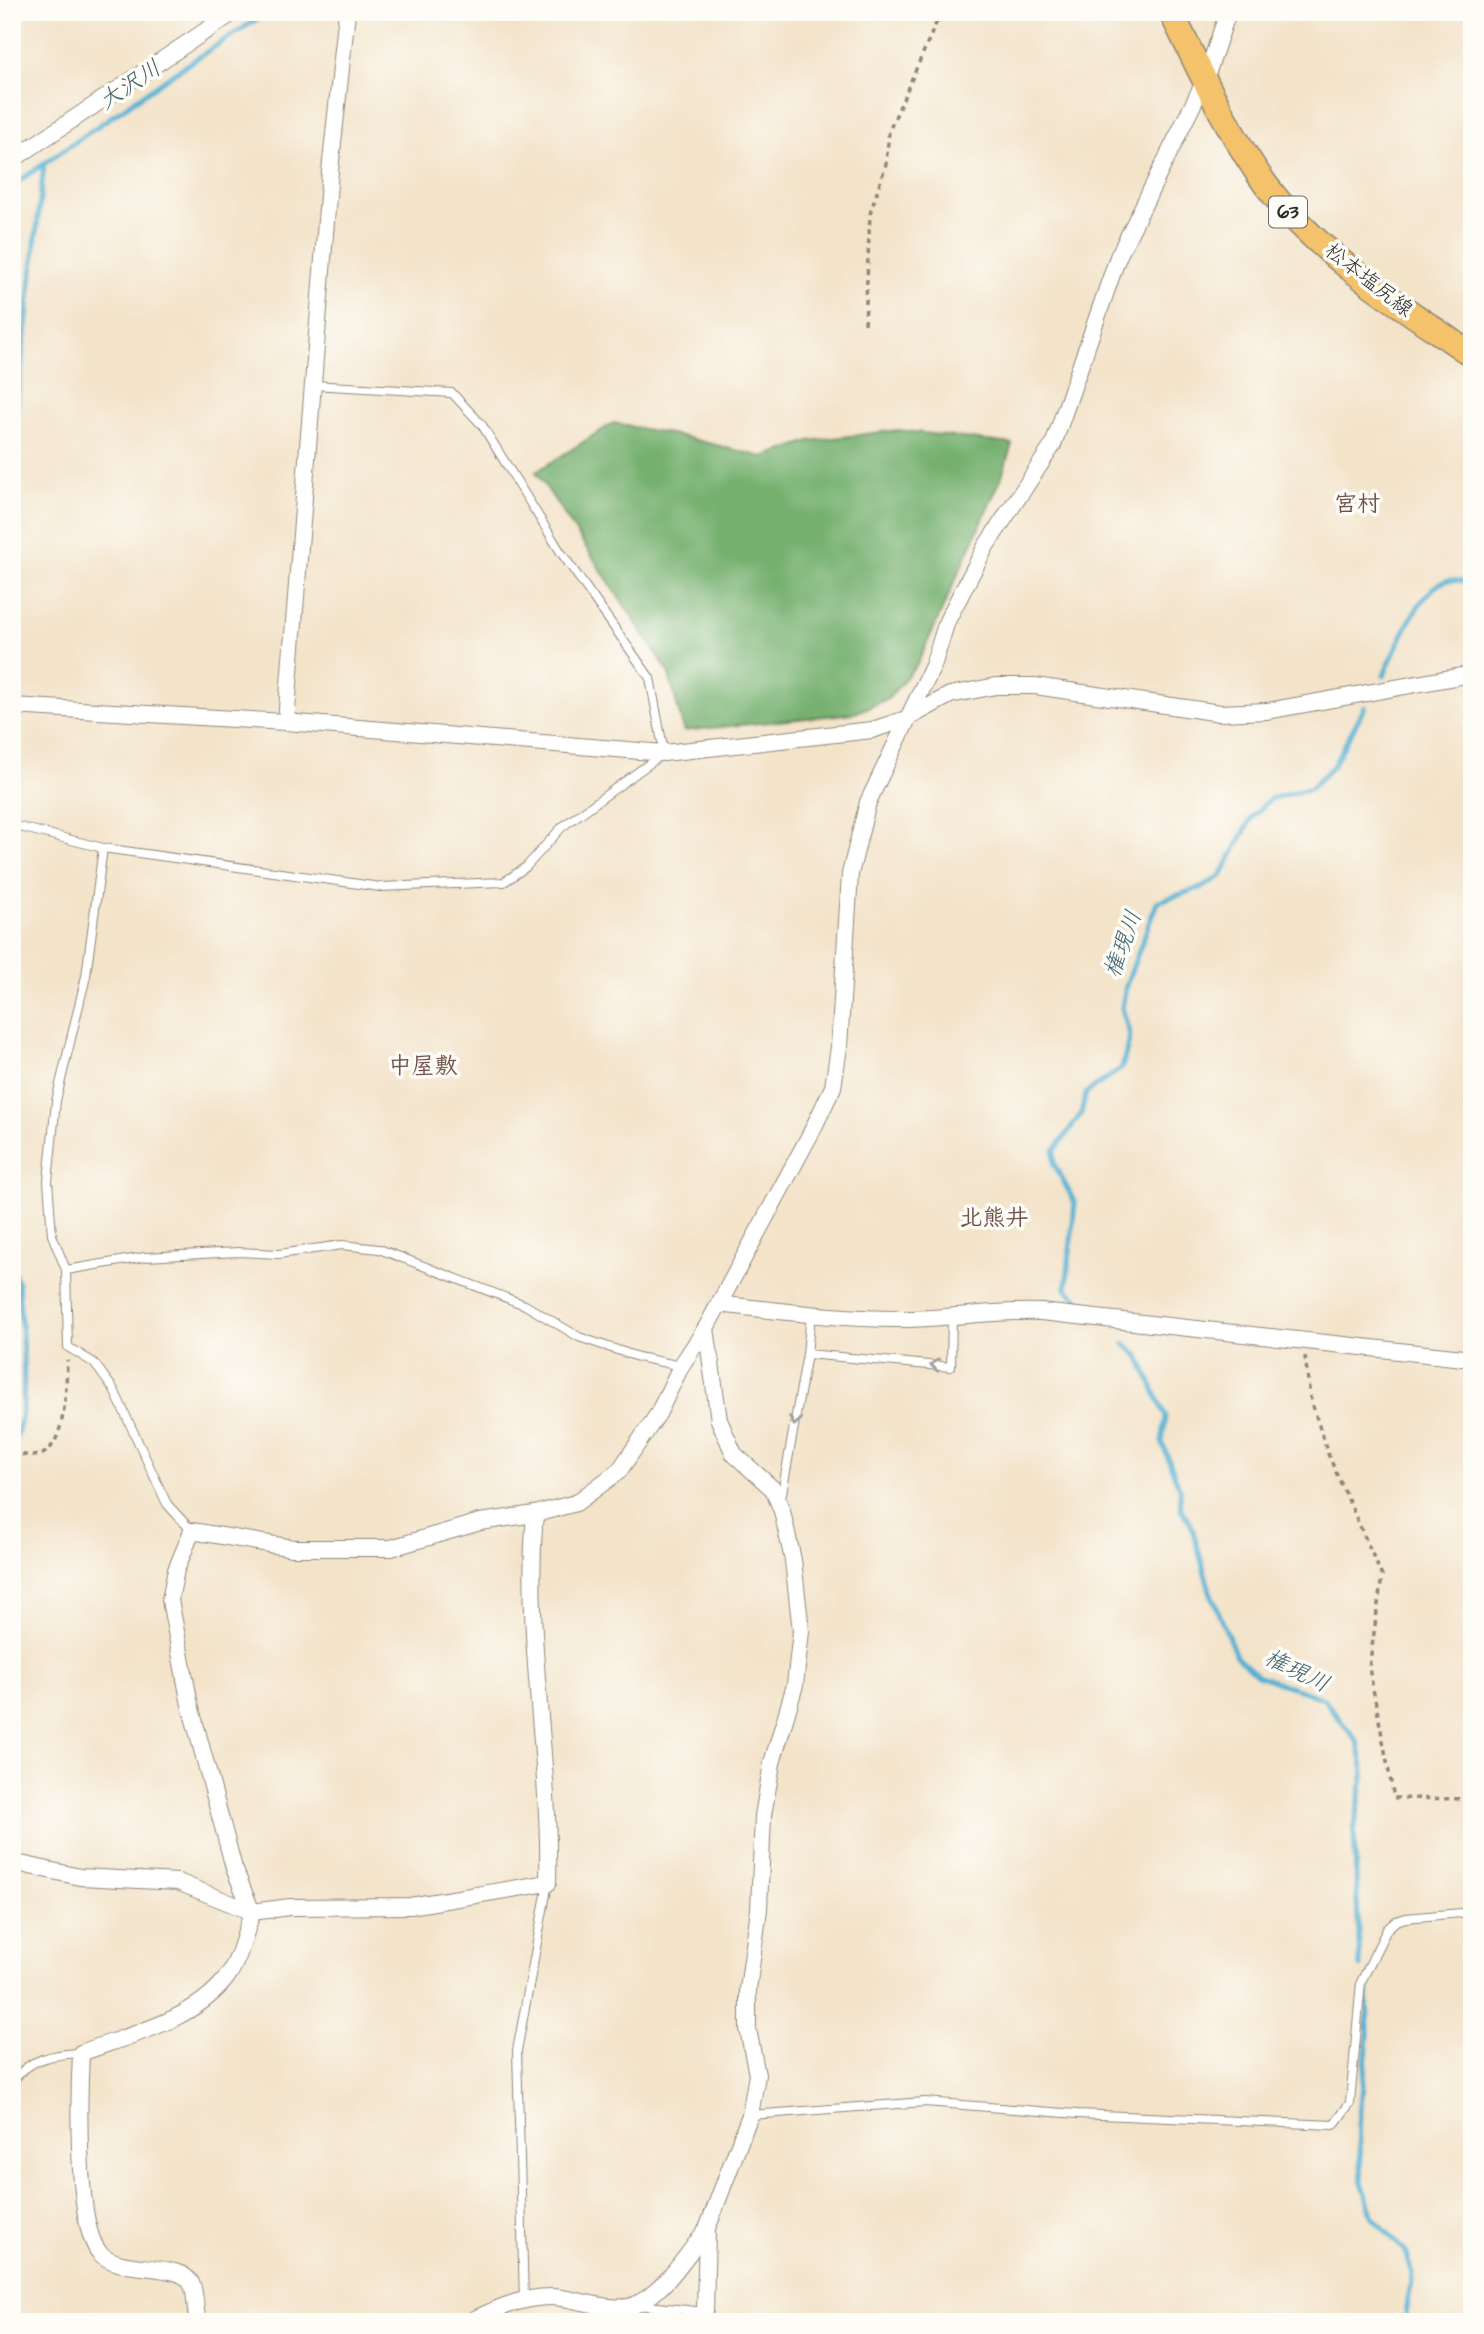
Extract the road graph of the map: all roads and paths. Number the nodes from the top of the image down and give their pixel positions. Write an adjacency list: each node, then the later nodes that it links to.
1 (234, 12): 7 (street)
2 (347, 12): 10 (street)
3 (942, 12): 8 (path)
4 (1171, 12): 6 (main road, 松本塩尻線 / 63)
5 (1228, 12): 6 (street)
6 (1205, 79): 9 (main road, 松本塩尻線 / 63); 13 (street)
7 (12, 160)
8 (865, 324)
9 (1472, 355)
10 (312, 385): 14 (street); 15 (lane)
11 (1472, 674): 13 (street)
12 (12, 706): 14 (street)
13 (906, 719): 15 (street); 19 (street)
14 (286, 722): 15 (street)
15 (664, 753): 17 (lane)
16 (12, 825): 17 (lane)
17 (103, 848): 18 (lane)
18 (66, 1270): 24 (lane); 27 (lane)
19 (719, 1304): 20 (street); 22 (street)
20 (811, 1314): 21 (street); 25 (lane)
21 (952, 1315): 23 (street); 25 (lane, one-way to 25)
22 (706, 1328): 27 (street); 29 (street)
23 (1302, 1340): 26 (street); 32 (path)
24 (68, 1347): 28 (path); 31 (lane)
25 (807, 1354): 29 (lane, one-way to 29)
26 (1472, 1359)
27 (681, 1366): 30 (street)
28 (12, 1454)
29 (780, 1504): 39 (street)
30 (534, 1514): 31 (street); 34 (street)
31 (192, 1531): 35 (street)
32 (1472, 1799)
33 (12, 1863): 35 (street)
34 (548, 1883): 35 (street); 41 (lane)
35 (252, 1912): 37 (street)
36 (1472, 1912): 39 (lane)
37 (81, 2053): 38 (lane); 45 (street)
38 (12, 2083)
39 (750, 2115): 40 (street)
40 (707, 2230): 42 (street); 44 (street)
41 (524, 2300): 42 (street); 43 (street)
42 (636, 2305): 44 (lane)
43 (491, 2316): 46 (street)
44 (705, 2317)
45 (198, 2322)
46 (469, 2322)

